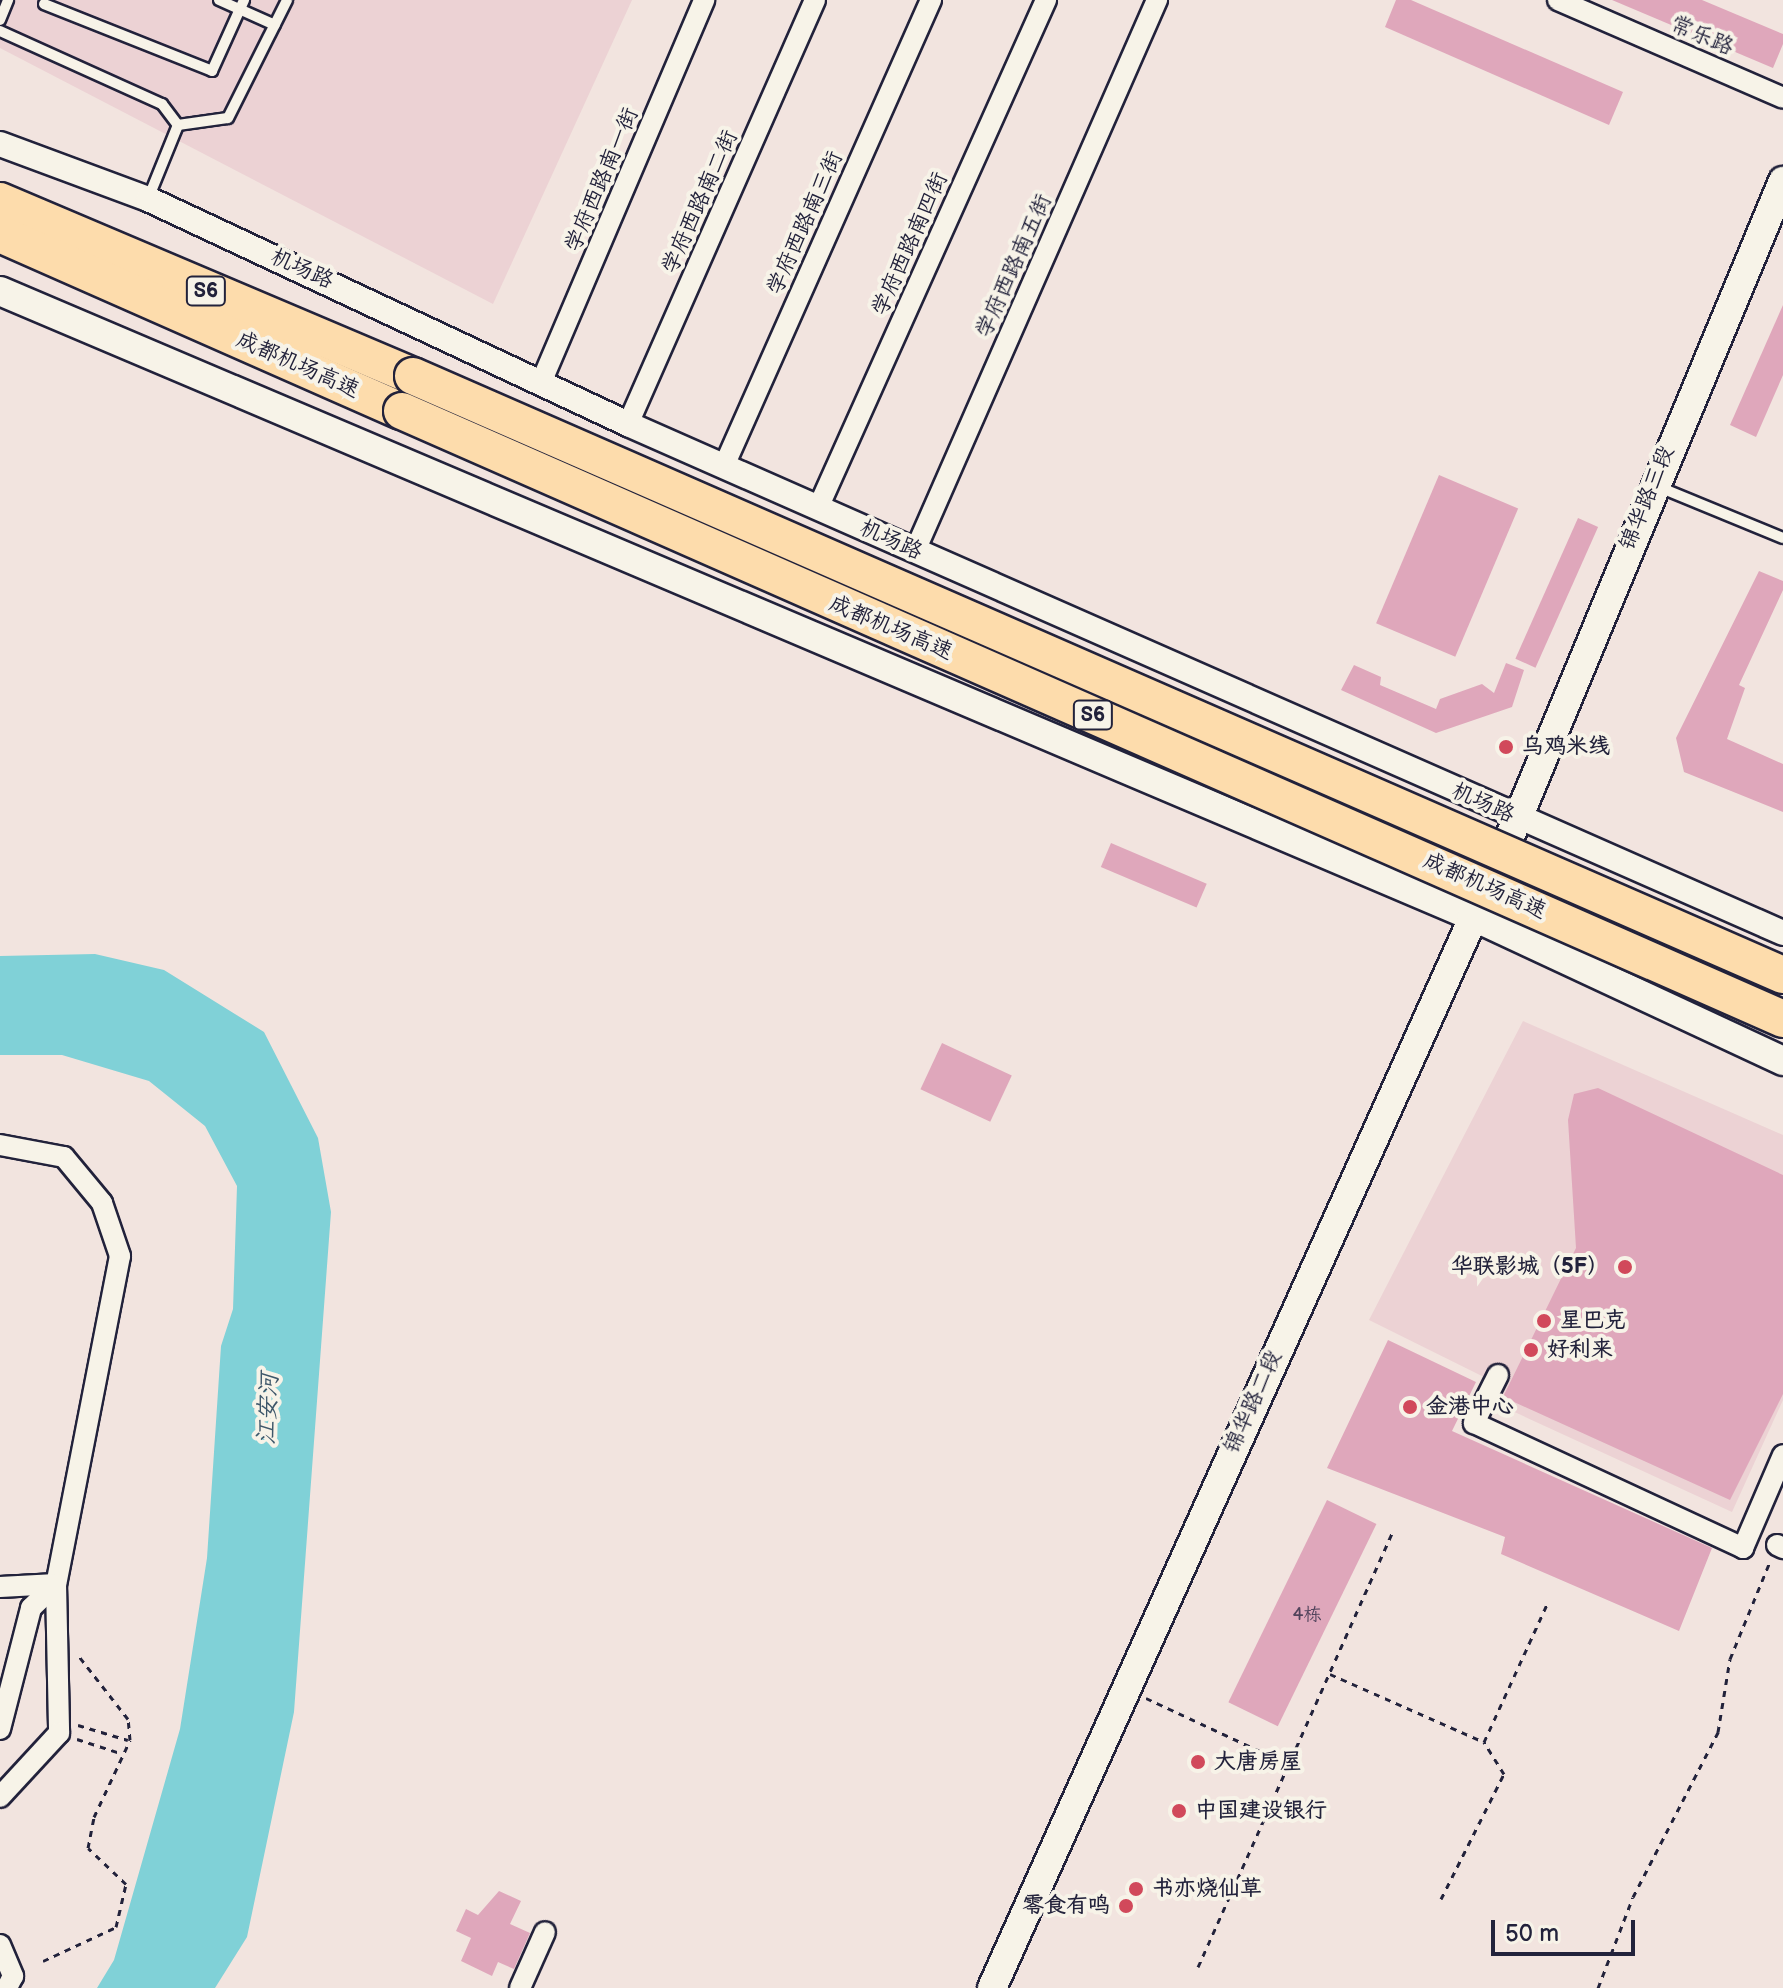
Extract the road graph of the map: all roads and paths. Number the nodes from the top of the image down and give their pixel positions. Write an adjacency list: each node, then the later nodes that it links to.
1 (8, 0): 12 (lane)
2 (219, 0): 11 (lane)
3 (287, 0): 13 (lane)
4 (704, 0): 23 (street, 学府西路南一街)
5 (815, 0): 24 (street, 学府西路南二街)
6 (931, 0): 25 (street, 学府西路南三街)
7 (1046, 0): 27 (street, 学府西路南四街)
8 (1157, 0): 29 (street, 学府西路南五街)
9 (1558, 0): 15 (street, 常乐路)
10 (44, 4): 11 (lane)
11 (242, 5): 13 (lane)
12 (0, 20)
13 (275, 25): 16 (lane)
14 (0, 31): 16 (lane)
15 (1783, 98)
16 (178, 125): 19 (lane)
17 (0, 144): 19 (street, 机场路)
18 (1783, 181): 26 (main road, 锦华路三段)
19 (148, 199): 23 (street, 机场路)
20 (0, 201): 33 (highway, 成都机场高速 / S6, bridge)
21 (0, 234): 34 (highway, 成都机场高速 / S6, bridge)
22 (0, 291): 31 (main road)
23 (543, 378): 24 (street, 机场路)
24 (628, 424): 25 (street, 机场路)
25 (724, 466): 27 (street, 机场路)
26 (1652, 484): 28 (lane); 30 (main road, 锦华路三段)
27 (818, 508): 29 (street, 机场路)
28 (1783, 538)
29 (915, 551): 30 (street, 机场路)
30 (1518, 818): 31 (main road, 锦华路二段); 32 (street, 机场路)
31 (1472, 916): 35 (main road); 46 (main road, 锦华路二段)
32 (1783, 933)
33 (1783, 975)
34 (1783, 1019)
35 (1783, 1061)
36 (0, 1145): 41 (street)
37 (1498, 1375): 38 (street)
38 (1783, 1455)
39 (1393, 1531): 45 (path)
40 (1780, 1547): 62 (path)
41 (56, 1584): 42 (street); 44 (street); 48 (street)
42 (0, 1587)
43 (1548, 1602): 50 (path)
44 (57, 1641): 47 (street); 49 (path)
45 (1330, 1674): 50 (path); 52 (path)
46 (1125, 1689): 52 (path); 61 (main road, 锦华路二段)
47 (59, 1726): 49 (path); 51 (path); 53 (street)
48 (0, 1729)
49 (130, 1740): 51 (path)
50 (1484, 1742): 54 (path)
51 (121, 1753): 57 (path)
52 (1290, 1765): 58 (path)
53 (0, 1797)
54 (1441, 1899)
55 (545, 1932): 60 (street)
56 (0, 1945): 59 (street)
57 (43, 1961)
58 (1198, 1967)
59 (7, 1988)
60 (520, 1988)
61 (992, 1988)
62 (1598, 1988)

